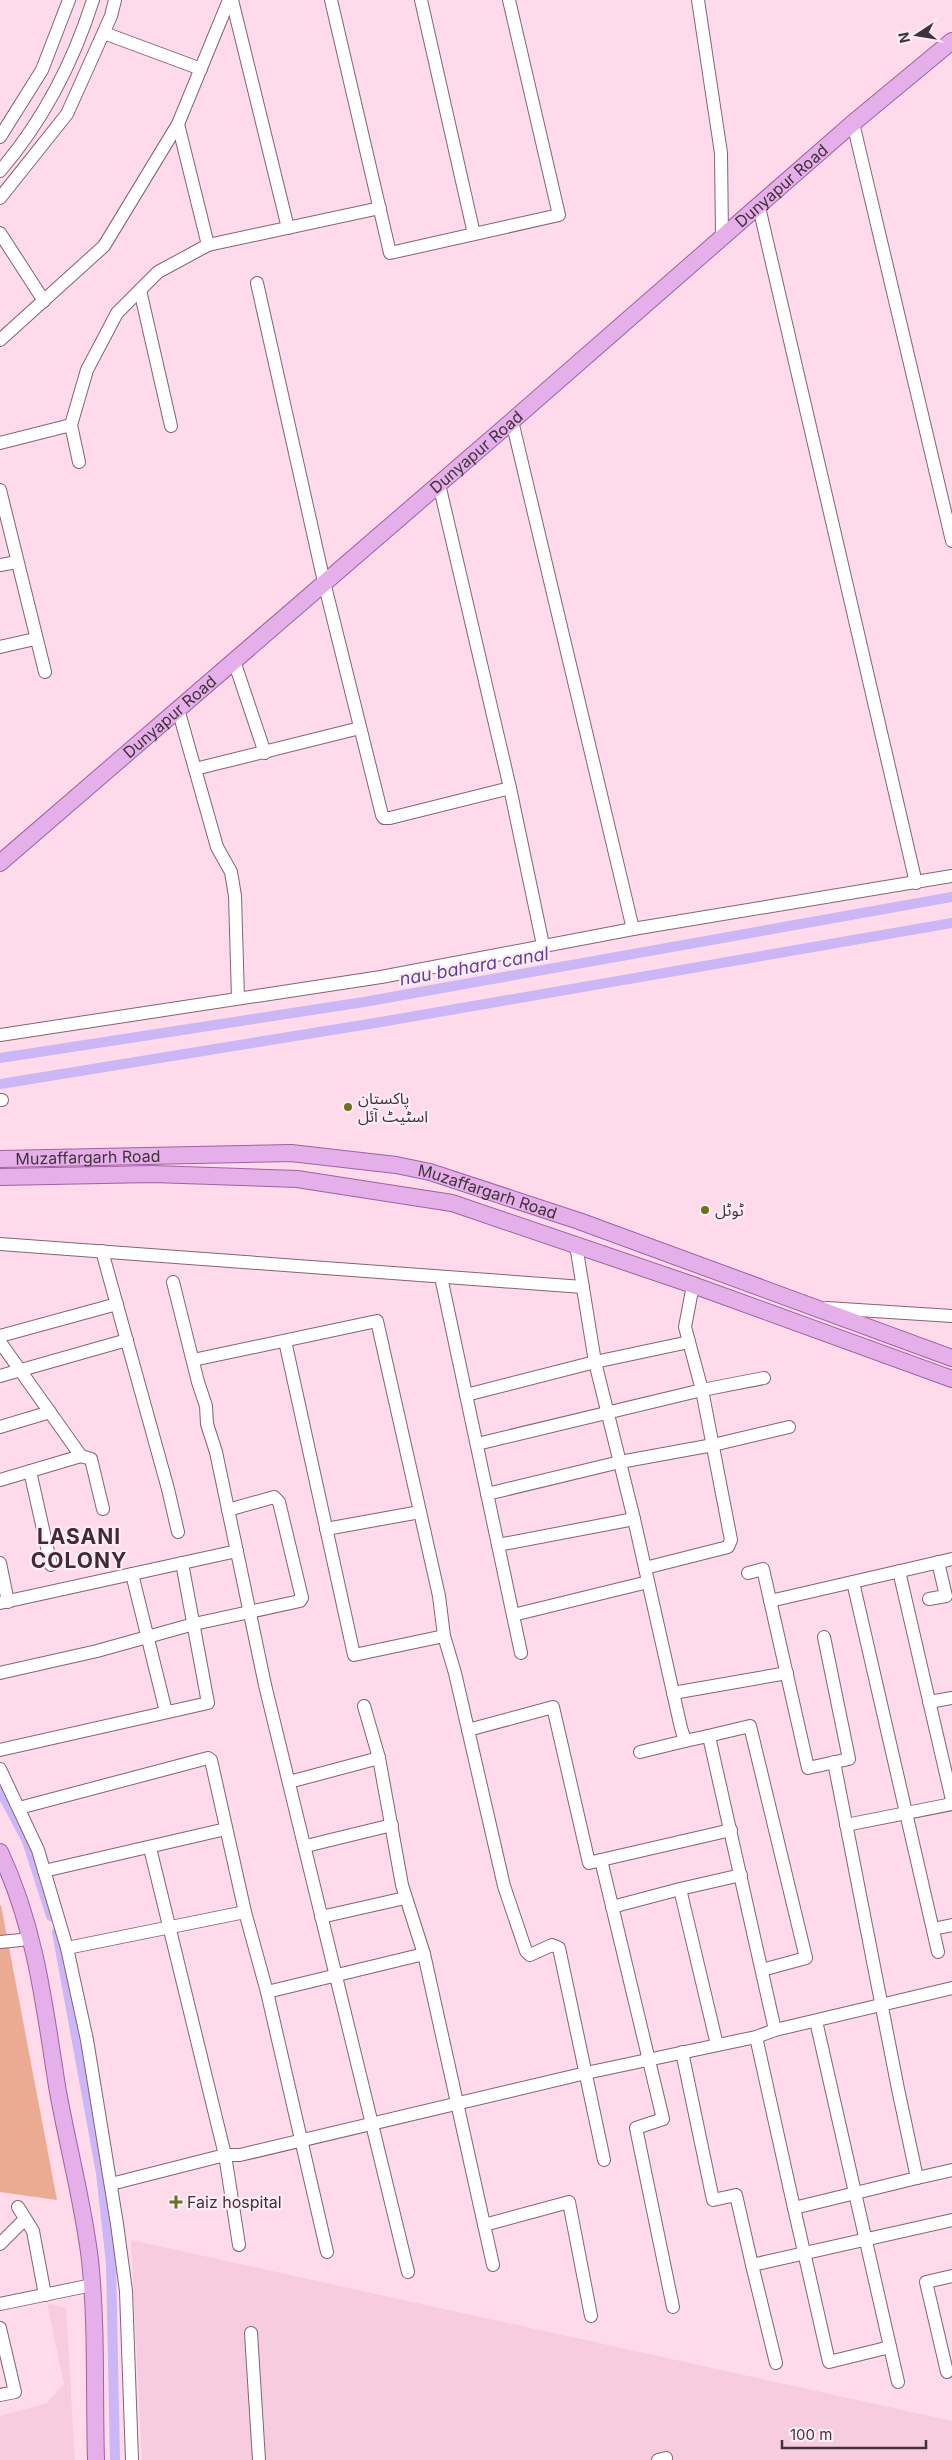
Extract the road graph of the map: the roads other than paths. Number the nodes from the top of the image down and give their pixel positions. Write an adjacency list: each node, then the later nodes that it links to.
1 (69, 0): 14 (street)
2 (93, 0): 15 (street)
3 (115, 0): 9 (street)
4 (230, 0): 11 (street); 19 (street)
5 (331, 0): 18 (street)
6 (421, 0): 21 (street)
7 (509, 0): 21 (street)
8 (698, 0): 22 (street)
9 (104, 33): 11 (street); 16 (street)
10 (952, 41): 12 (main road, Dunyapur Road)
11 (201, 69): 13 (street)
12 (853, 123): 17 (main road, Dunyapur Road); 35 (street)
13 (178, 124): 23 (street); 26 (street)
14 (0, 137)
15 (0, 171)
16 (0, 198)
17 (759, 207): 22 (main road, Dunyapur Road); 50 (street)
18 (380, 208): 19 (street); 21 (street)
19 (288, 228): 23 (street)
20 (0, 233): 26 (street)
21 (474, 234)
22 (722, 238): 28 (main road, Dunyapur Road)
23 (208, 245): 25 (street)
24 (257, 284): 38 (street)
25 (140, 290): 29 (street); 30 (street)
26 (44, 301): 27 (street)
27 (0, 340)
28 (512, 421): 33 (main road, Dunyapur Road); 51 (street)
29 (71, 425): 31 (street); 32 (street)
30 (171, 426)
31 (0, 442)
32 (79, 462)
33 (439, 484): 38 (main road, Dunyapur Road); 47 (street)
34 (0, 490): 36 (street)
35 (952, 541)
36 (17, 562): 37 (street); 39 (street)
37 (0, 566)
38 (324, 582): 41 (main road, Dunyapur Road); 44 (street)
39 (35, 639): 40 (street); 42 (street)
40 (0, 647)
41 (234, 661): 43 (main road, Dunyapur Road); 45 (street)
42 (44, 672)
43 (178, 710): 46 (street); 48 (main road, Dunyapur Road)
44 (360, 728): 45 (street); 47 (street)
45 (265, 753): 46 (street)
46 (195, 769): 53 (street)
47 (510, 788): 52 (street)
48 (0, 863)
49 (952, 876): 50 (street)
50 (916, 883): 51 (street)
51 (633, 929): 52 (street)
52 (543, 945): 53 (street)
53 (238, 998): 54 (street)
54 (0, 1035)
55 (81, 1156): 56 (main road, Muzaffargarh Road); 57 (main road); 67 (main road, Muzaffargarh Road)
56 (0, 1158)
57 (82, 1175): 58 (main road, Muzaffargarh Road); 60 (main road, Muzaffargarh Road)
58 (0, 1177)
59 (0, 1244): 61 (street)
60 (576, 1245): 64 (main road, Muzaffargarh Road); 65 (street)
61 (102, 1251): 62 (street); 66 (street)
62 (441, 1276): 65 (street); 82 (street)
63 (173, 1282): 75 (street)
64 (693, 1285): 73 (street); 80 (main road, Muzaffargarh Road)
65 (583, 1287): 76 (street)
66 (117, 1304): 69 (street); 70 (street)
67 (820, 1308): 68 (street); 74 (main road, Muzaffargarh Road)
68 (952, 1316)
69 (0, 1336)
70 (128, 1340): 77 (street); 99 (street)
71 (285, 1341): 75 (street); 96 (street); 98 (street)
72 (0, 1342): 77 (street)
73 (689, 1342): 76 (street); 81 (street)
74 (952, 1358)
75 (193, 1360): 95 (street)
76 (595, 1362): 82 (street); 84 (street)
77 (20, 1370): 78 (street); 83 (street)
78 (0, 1376)
79 (764, 1378): 81 (street)
80 (952, 1379)
81 (702, 1390): 84 (street); 88 (street)
82 (466, 1395): 87 (street)
83 (50, 1412): 85 (street); 89 (street)
84 (609, 1413): 87 (street); 90 (street)
85 (0, 1427)
86 (789, 1427): 88 (street)
87 (477, 1444): 93 (street)
88 (713, 1445): 90 (street); 107 (street)
89 (81, 1456): 91 (street); 94 (street)
90 (620, 1462): 93 (street); 97 (street)
91 (30, 1471): 92 (street); 106 (street)
92 (0, 1480)
93 (487, 1494): 100 (street)
94 (103, 1509)
95 (228, 1510): 101 (street); 117 (street)
96 (420, 1512): 98 (street); 120 (street)
97 (634, 1518): 100 (street); 107 (street)
98 (326, 1529): 120 (street)
99 (178, 1532)
100 (498, 1545): 118 (street)
101 (237, 1551): 105 (street); 117 (street)
102 (952, 1559): 104 (street)
103 (0, 1562): 116 (street)
104 (938, 1562): 108 (street); 113 (street)
105 (182, 1563): 110 (street); 119 (street)
106 (51, 1565)
107 (645, 1568): 111 (street)
108 (899, 1572): 112 (street); 128 (street)
109 (748, 1573): 115 (street)
110 (132, 1574): 116 (street); 121 (street)
111 (648, 1582): 118 (street); 126 (street)
112 (853, 1582): 115 (street); 144 (street)
113 (948, 1591): 114 (street)
114 (929, 1599)
115 (770, 1601): 124 (street)
116 (4, 1602)
117 (250, 1612): 119 (street); 140 (street)
118 (513, 1615): 123 (street)
119 (194, 1624): 121 (street); 130 (street)
120 (444, 1636): 131 (street)
121 (147, 1637): 125 (street); 130 (street)
122 (824, 1637): 138 (street)
123 (521, 1653)
124 (786, 1673): 126 (street); 138 (street)
125 (0, 1674)
126 (673, 1692): 133 (street)
127 (952, 1698): 128 (street)
128 (929, 1702): 135 (street)
129 (364, 1706): 137 (street)
130 (166, 1712): 134 (street)
131 (468, 1730): 152 (street); 179 (street)
132 (708, 1736): 133 (street); 148 (street); 168 (street)
133 (685, 1741): 136 (street)
134 (0, 1750)
135 (946, 1751): 141 (street)
136 (640, 1752)
137 (379, 1758): 140 (street); 145 (street)
138 (834, 1762): 146 (street)
139 (0, 1769): 143 (street)
140 (289, 1782): 149 (street)
141 (952, 1800)
142 (952, 1804): 144 (street)
143 (18, 1808): 147 (street); 153 (street)
144 (906, 1813): 146 (street); 162 (street)
145 (392, 1825): 149 (street); 156 (street)
146 (846, 1825): 172 (street)
147 (226, 1829): 150 (street); 158 (street)
148 (731, 1830): 152 (street); 154 (street)
149 (306, 1846): 159 (street)
150 (150, 1848): 153 (street); 161 (street)
151 (0, 1852): 163 (main road)
152 (601, 1860): 157 (street)
153 (44, 1871): 165 (street)
154 (740, 1875): 155 (street); 168 (street)
155 (680, 1890): 157 (street); 176 (street)
156 (405, 1898): 159 (street); 167 (street)
157 (612, 1908): 178 (street)
158 (245, 1912): 161 (street); 171 (street)
159 (321, 1917): 169 (street)
160 (952, 1925): 162 (street)
161 (169, 1929): 165 (street); 183 (street)
162 (933, 1929): 166 (street)
163 (31, 1936): 164 (street); 203 (main road)
164 (0, 1942)
165 (67, 1948): 187 (street)
166 (938, 1952)
167 (424, 1954): 169 (street); 180 (street)
168 (762, 1970): 174 (street)
169 (336, 1976): 171 (street); 181 (street)
170 (952, 1988): 172 (street)
171 (267, 1992): 182 (street)
172 (881, 2005): 173 (street); 186 (street)
173 (816, 2021): 174 (street); 188 (street)
174 (776, 2030): 175 (street)
175 (756, 2037): 176 (street); 190 (street)
176 (717, 2045): 177 (street)
177 (682, 2052): 178 (street); 200 (street)
178 (649, 2059): 179 (street); 206 (street)
179 (586, 2073): 180 (street); 184 (street)
180 (456, 2105): 181 (street); 193 (street)
181 (372, 2124): 182 (street); 201 (street)
182 (301, 2140): 183 (street); 197 (street)
183 (225, 2155): 187 (street); 196 (street)
184 (604, 2160)
185 (952, 2170): 186 (street)
186 (917, 2178): 188 (street)
187 (111, 2184): 216 (street)
188 (854, 2193): 190 (street); 194 (street)
189 (18, 2206): 191 (street)
190 (794, 2208): 198 (street)
191 (25, 2219): 195 (street); 204 (street)
192 (952, 2220): 194 (street)
193 (484, 2225): 199 (street); 207 (street)
194 (865, 2239): 198 (street); 210 (street)
195 (0, 2244)
196 (239, 2245)
197 (327, 2252)
198 (803, 2254): 200 (street); 210 (street)
199 (493, 2265)
200 (752, 2265): 211 (street)
201 (408, 2272)
202 (952, 2276): 212 (street)
203 (92, 2285): 204 (street); 215 (main road)
204 (45, 2294): 205 (street)
205 (0, 2304)
206 (673, 2307)
207 (591, 2316)
208 (0, 2328): 214 (street)
209 (251, 2333): 217 (street)
210 (890, 2347): 213 (street)
211 (776, 2363)
212 (950, 2372)
213 (898, 2382)
214 (0, 2395)
215 (96, 2460)
216 (132, 2460)
217 (259, 2460)

